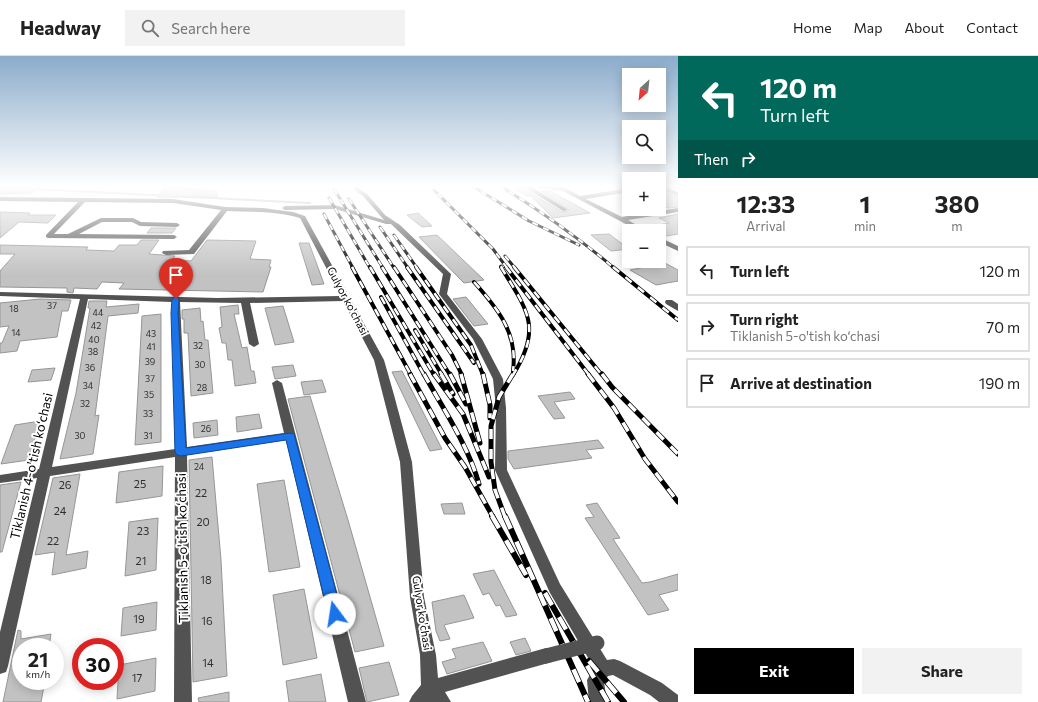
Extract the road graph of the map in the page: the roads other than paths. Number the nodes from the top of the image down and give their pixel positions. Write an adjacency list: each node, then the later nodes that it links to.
1 (68, 215): 12 (street)
2 (220, 215): 16 (street)
3 (297, 215): 19 (street, Gulyor ko'chasi)
4 (362, 215): 11 (street)
5 (382, 215): 11 (street)
6 (614, 215): 8 (street)
7 (646, 215): 8 (street)
8 (622, 219): 9 (street)
9 (631, 224)
10 (177, 225): 12 (street)
11 (398, 226): 32 (street)
12 (69, 237): 13 (street)
13 (174, 237)
14 (666, 243): 15 (street)
15 (678, 249)
16 (166, 253)
17 (0, 294): 18 (street)
18 (86, 296): 20 (street); 28 (street, Tiklanish 4-o'tish ko‘chasi)
19 (347, 298): 21 (street); 33 (street, Gulyor ko'chasi)
20 (176, 299): 21 (street); 27 (street, Tiklanish 5-o'tish ko‘chasi)
21 (245, 301): 24 (street)
22 (669, 302): 23 (street)
23 (678, 308)
24 (254, 344)
25 (277, 383): 26 (street)
26 (290, 436): 27 (street); 35 (street)
27 (181, 452): 28 (street); 34 (street, Tiklanish 5-o'tish ko‘chasi)
28 (44, 472): 29 (street); 31 (street, Tiklanish 4-o'tish ko‘chasi)
29 (0, 479)
30 (597, 643): 33 (street, bridge)
31 (0, 666)
32 (603, 668): 38 (street); 39 (street)
33 (430, 688): 36 (street); 37 (street)
34 (183, 702)
35 (357, 702)
36 (418, 702)
37 (442, 702)
38 (598, 702)
39 (673, 702)

